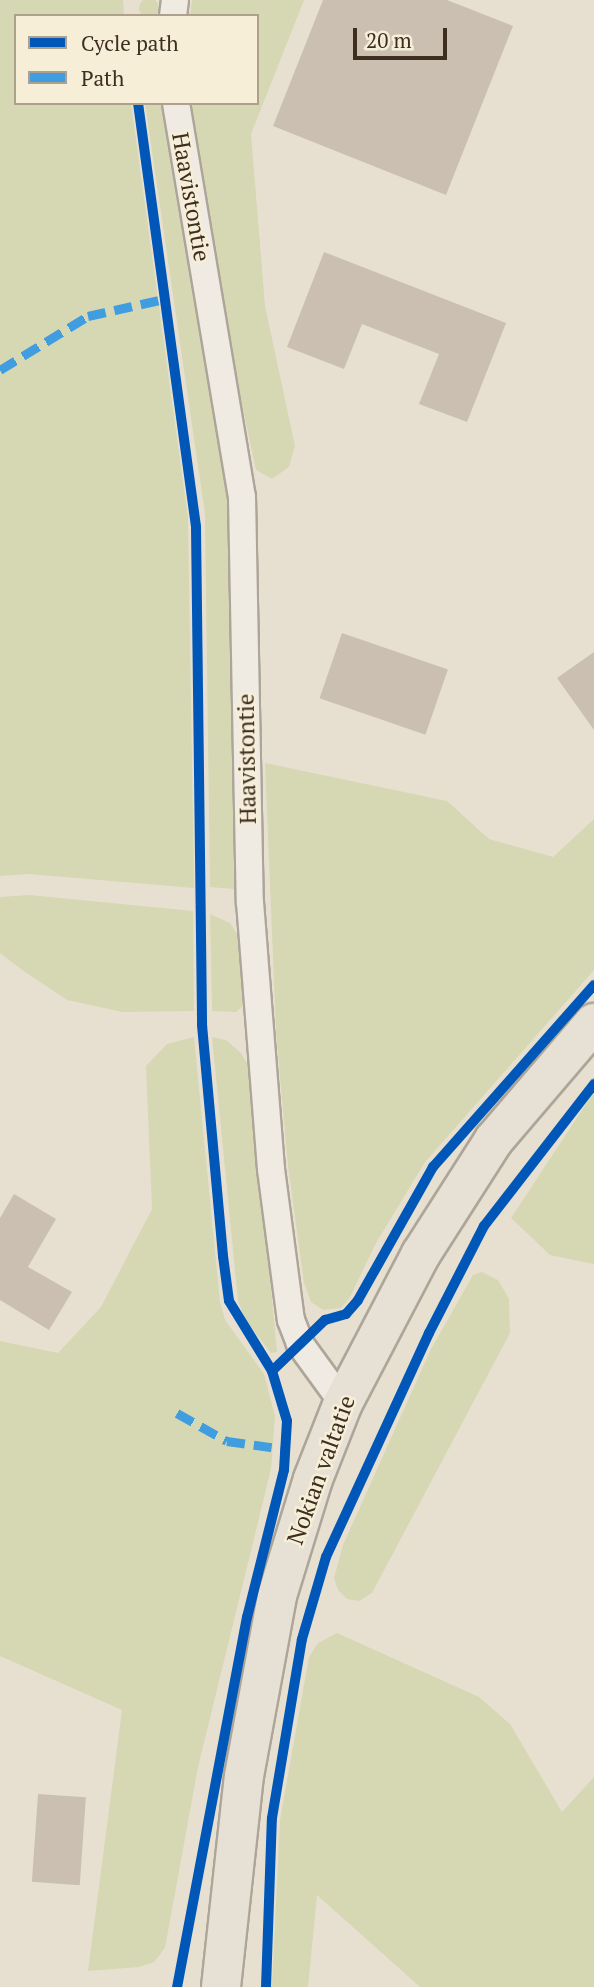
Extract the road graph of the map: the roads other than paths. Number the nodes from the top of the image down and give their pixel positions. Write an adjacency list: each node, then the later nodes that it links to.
1 (176, 105): 3 (street, Haavistontie)
2 (594, 1023): 3 (main road, Nokian valtatie)
3 (343, 1403): 4 (main road, Nokian valtatie)
4 (221, 1987)

